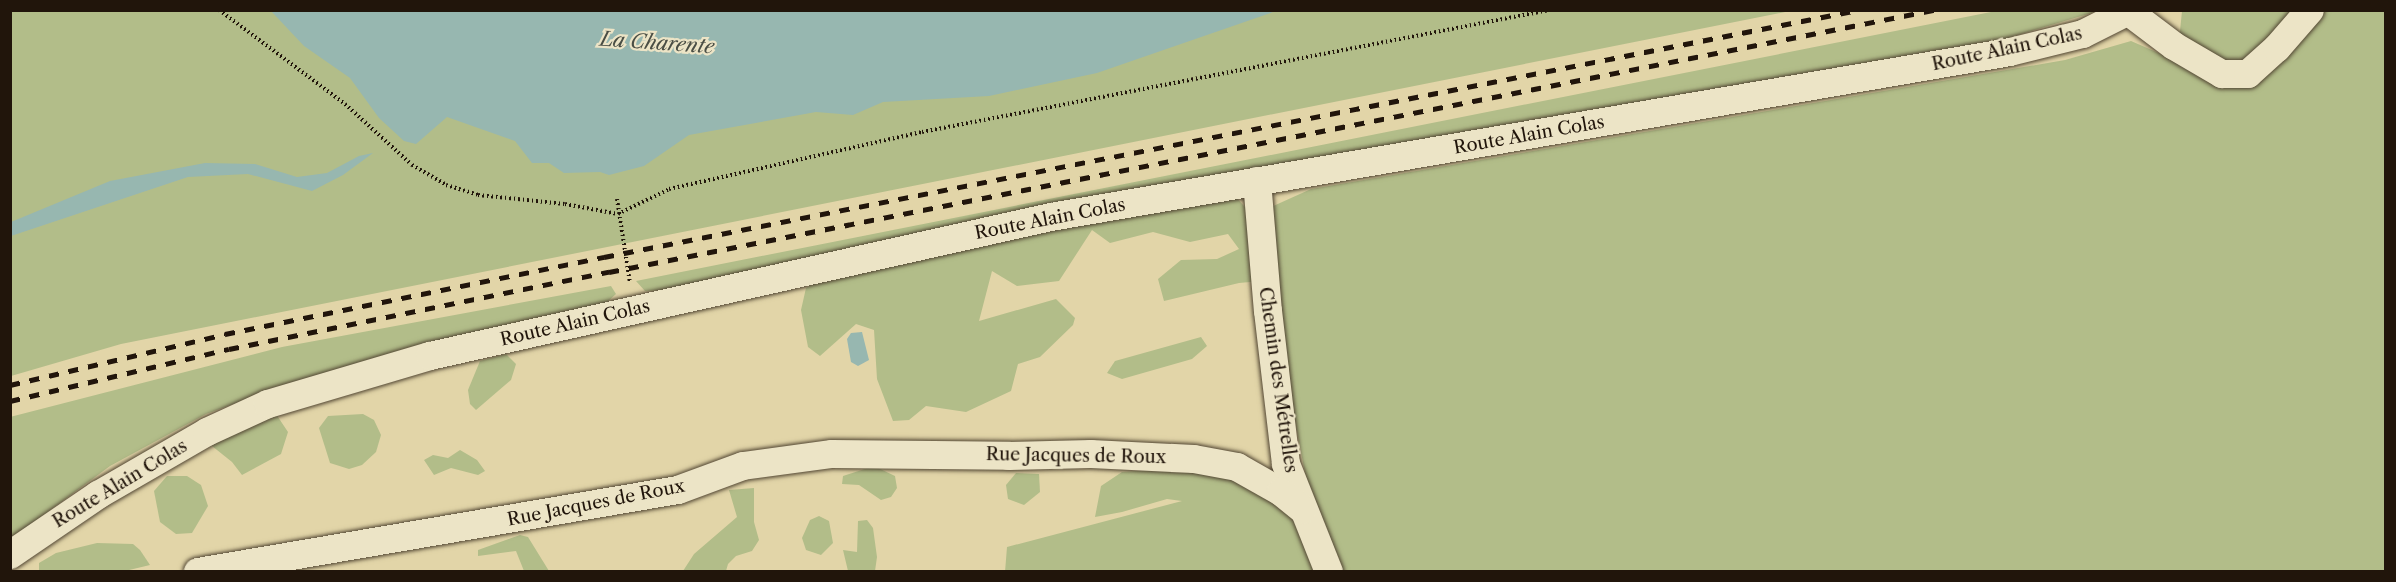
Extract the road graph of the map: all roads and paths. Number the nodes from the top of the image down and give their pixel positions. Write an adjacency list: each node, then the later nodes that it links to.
1 (219, 10): 7 (path)
2 (1548, 10): 7 (path)
3 (2310, 10): 4 (street)
4 (2130, 11): 5 (street, Route Alain Colas)
5 (1257, 181): 8 (street, Route Alain Colas); 9 (street, Chemin des Métrelles)
6 (617, 199): 7 (path)
7 (618, 214): 8 (path)
8 (636, 310): 10 (street, Route Alain Colas)
9 (1303, 510): 11 (street, Rue Jacques de Roux); 12 (street, Chemin des Métrelles)
10 (10, 555)
11 (198, 572)
12 (1329, 572)

